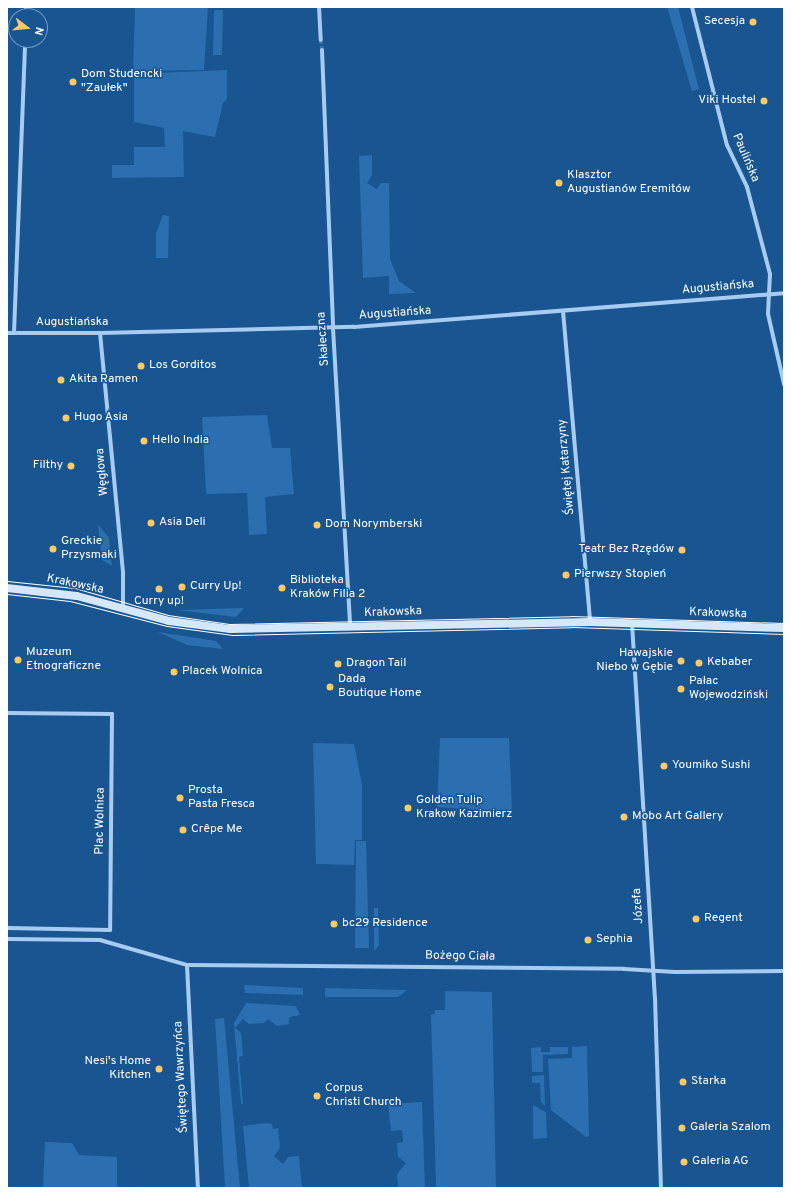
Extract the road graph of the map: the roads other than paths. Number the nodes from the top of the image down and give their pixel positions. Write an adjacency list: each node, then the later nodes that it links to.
1 (319, 7): 3 (street)
2 (692, 7): 7 (street, Paulińska)
3 (321, 40)
4 (25, 48): 11 (street)
5 (322, 50): 9 (street, Skałeczna)
6 (784, 292): 7 (street, Augustiańska)
7 (769, 294): 8 (street, Augustiańska); 13 (street, Paulińska)
8 (563, 311): 9 (street, Augustiańska); 16 (street, Świętej Katarzyny)
9 (332, 328): 12 (street, Augustiańska); 18 (street, Skałeczna)
10 (7, 333): 11 (street, Augustiańska)
11 (14, 333): 12 (street, Augustiańska)
12 (100, 333): 15 (street, Węgłowa)
13 (784, 384)
14 (7, 588): 15 (street, Krakowska)
15 (123, 609): 18 (street, Krakowska)
16 (590, 622): 17 (street, Krakowska); 18 (street, Krakowska)
17 (632, 623): 19 (street, Krakowska); 24 (street, Józefa)
18 (350, 627)
19 (784, 628)
20 (7, 713): 21 (street, Plac Wolnica)
21 (7, 928)
22 (7, 938): 23 (street, Bożego Ciała)
23 (187, 965): 24 (street, Bożego Ciała); 26 (street, Świętego Wawrzyńca)
24 (652, 970): 25 (street, Bożego Ciała); 27 (street, Józefa)
25 (784, 971)
26 (198, 1188)
27 (661, 1188)

